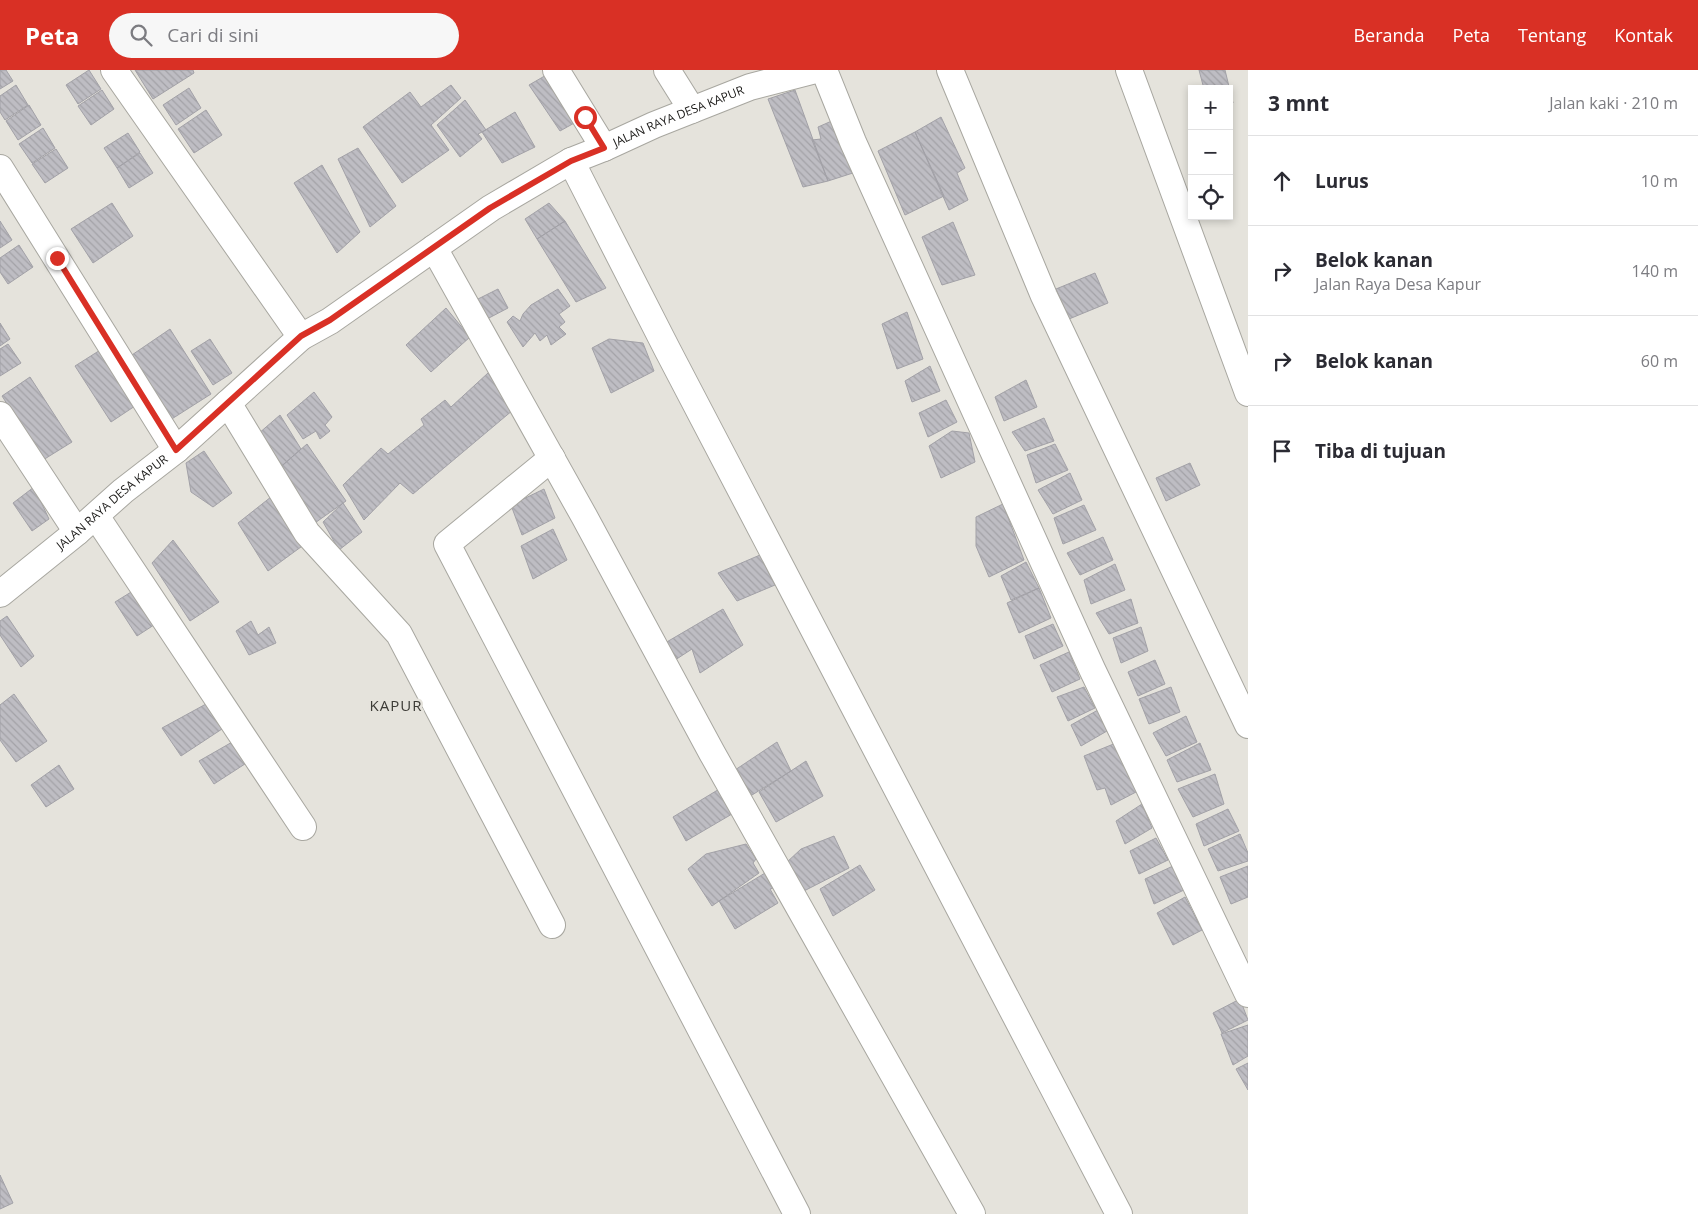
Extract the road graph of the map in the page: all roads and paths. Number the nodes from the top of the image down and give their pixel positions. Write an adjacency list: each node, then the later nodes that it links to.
1 (114, 70): 12 (street)
2 (556, 70): 8 (street)
3 (666, 70): 7 (street)
4 (950, 70): 20 (street)
5 (1129, 70): 13 (street)
6 (810, 71): 7 (street, JALAN RAYA DESA KAPUR); 23 (street)
7 (692, 110): 8 (street, JALAN RAYA DESA KAPUR)
8 (604, 148): 9 (street, JALAN RAYA DESA KAPUR)
9 (571, 161): 11 (street, JALAN RAYA DESA KAPUR); 26 (street)
10 (0, 168): 16 (street)
11 (434, 248): 12 (street, JALAN RAYA DESA KAPUR); 17 (street)
12 (301, 336): 14 (street, JALAN RAYA DESA KAPUR)
13 (1248, 393)
14 (228, 403): 16 (street, JALAN RAYA DESA KAPUR); 22 (street)
15 (0, 415): 18 (street)
16 (176, 450): 18 (street, JALAN RAYA DESA KAPUR)
17 (552, 458): 24 (street); 25 (street)
18 (86, 524): 19 (street, JALAN RAYA DESA KAPUR); 21 (street)
19 (0, 594)
20 (1248, 725)
21 (303, 827)
22 (552, 925)
23 (1248, 994)
24 (797, 1214)
25 (972, 1214)
26 (1119, 1214)

